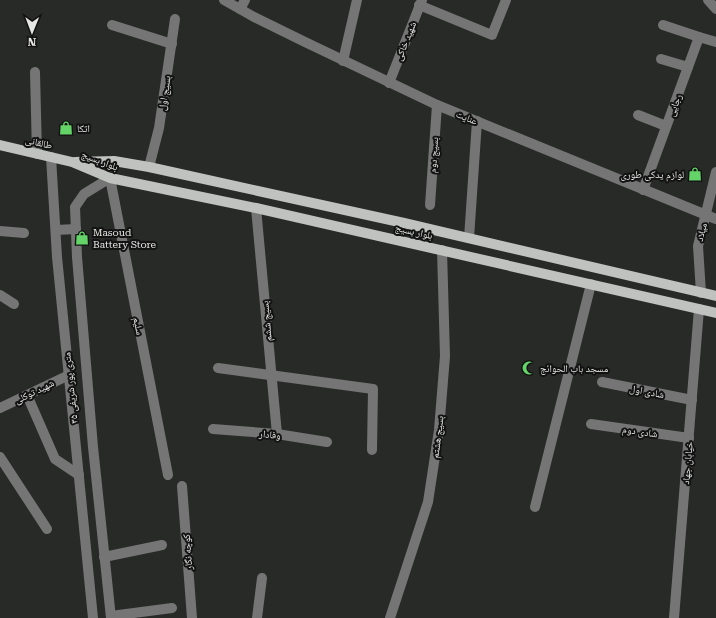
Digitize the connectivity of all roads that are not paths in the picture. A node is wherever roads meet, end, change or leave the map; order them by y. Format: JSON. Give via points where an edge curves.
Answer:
{"nodes":[{"id":1,"x":224,"y":0,"type":"edge"},
{"id":2,"x":357,"y":0,"type":"edge"},
{"id":3,"x":506,"y":0,"type":"edge"},
{"id":4,"x":708,"y":0,"type":"edge"},
{"id":5,"x":421,"y":3,"type":"edge"},
{"id":6,"x":243,"y":5,"type":"edge"},
{"id":7,"x":716,"y":9,"type":"edge"},
{"id":8,"x":175,"y":19,"type":"dead end"},
{"id":9,"x":112,"y":25,"type":"dead end"},
{"id":10,"x":663,"y":25,"type":"dead end"},
{"id":11,"x":699,"y":37,"type":"junction"},
{"id":12,"x":716,"y":42,"type":"edge"},
{"id":13,"x":172,"y":44,"type":"junction"},
{"id":14,"x":661,"y":59,"type":"dead end"},
{"id":15,"x":343,"y":60,"type":"junction"},
{"id":16,"x":688,"y":67,"type":"junction"},
{"id":17,"x":35,"y":72,"type":"dead end"},
{"id":18,"x":389,"y":82,"type":"junction"},
{"id":19,"x":437,"y":105,"type":"junction"},
{"id":20,"x":638,"y":115,"type":"dead end"},
{"id":21,"x":477,"y":121,"type":"junction"},
{"id":22,"x":666,"y":126,"type":"junction"},
{"id":23,"x":0,"y":145,"type":"edge"},
{"id":24,"x":37,"y":154,"type":"junction"},
{"id":25,"x":51,"y":157,"type":"junction"},
{"id":26,"x":72,"y":162,"type":"junction"},
{"id":27,"x":149,"y":167,"type":"junction"},
{"id":28,"x":716,"y":172,"type":"edge"},
{"id":29,"x":110,"y":178,"type":"junction"},
{"id":30,"x":643,"y":190,"type":"junction"},
{"id":31,"x":430,"y":205,"type":"dead end"},
{"id":32,"x":256,"y":208,"type":"junction"},
{"id":33,"x":705,"y":216,"type":"junction"},
{"id":34,"x":716,"y":219,"type":"edge"},
{"id":35,"x":76,"y":229,"type":"junction"},
{"id":36,"x":56,"y":230,"type":"junction"},
{"id":37,"x":0,"y":231,"type":"edge"},
{"id":38,"x":24,"y":233,"type":"dead end"},
{"id":39,"x":469,"y":238,"type":"junction"},
{"id":40,"x":442,"y":250,"type":"junction"},
{"id":41,"x":591,"y":284,"type":"junction"},
{"id":42,"x":701,"y":293,"type":"junction"},
{"id":43,"x":0,"y":295,"type":"edge"},
{"id":44,"x":716,"y":296,"type":"edge"},
{"id":45,"x":14,"y":304,"type":"dead end"},
{"id":46,"x":700,"y":309,"type":"junction"},
{"id":47,"x":716,"y":312,"type":"edge"},
{"id":48,"x":218,"y":368,"type":"dead end"},
{"id":49,"x":69,"y":375,"type":"junction"},
{"id":50,"x":272,"y":376,"type":"junction"},
{"id":51,"x":602,"y":382,"type":"dead end"},
{"id":52,"x":27,"y":395,"type":"junction"},
{"id":53,"x":692,"y":400,"type":"junction"},
{"id":54,"x":0,"y":408,"type":"edge"},
{"id":55,"x":591,"y":424,"type":"dead end"},
{"id":56,"x":213,"y":429,"type":"dead end"},
{"id":57,"x":277,"y":434,"type":"junction"},
{"id":58,"x":689,"y":438,"type":"junction"},
{"id":59,"x":327,"y":442,"type":"dead end"},
{"id":60,"x":372,"y":450,"type":"dead end"},
{"id":61,"x":0,"y":457,"type":"edge"},
{"id":62,"x":79,"y":474,"type":"junction"},
{"id":63,"x":168,"y":474,"type":"dead end"},
{"id":64,"x":182,"y":486,"type":"dead end"},
{"id":65,"x":535,"y":507,"type":"dead end"},
{"id":66,"x":47,"y":529,"type":"dead end"},
{"id":67,"x":162,"y":545,"type":"dead end"},
{"id":68,"x":104,"y":557,"type":"junction"},
{"id":69,"x":262,"y":578,"type":"dead end"},
{"id":70,"x":172,"y":608,"type":"dead end"},
{"id":71,"x":111,"y":617,"type":"edge"},
{"id":72,"x":93,"y":618,"type":"edge"},
{"id":73,"x":192,"y":618,"type":"edge"},
{"id":74,"x":257,"y":618,"type":"edge"},
{"id":75,"x":390,"y":618,"type":"edge"},
{"id":76,"x":674,"y":618,"type":"edge"}],
"edges":[{"from":1,"to":6,"type":"street","name":"عنایت"},
{"from":2,"to":15,"type":"street"},
{"from":3,"to":5,"type":"street","via":[[492,35]]},
{"from":4,"to":7,"type":"street"},
{"from":5,"to":18,"type":"street","name":"شهید خاکی"},
{"from":6,"to":15,"type":"street","name":"عنایت"},
{"from":8,"to":13,"type":"street","name":"بسیج اول"},
{"from":9,"to":13,"type":"street"},
{"from":10,"to":11,"type":"street"},
{"from":11,"to":12,"type":"street"},
{"from":11,"to":16,"type":"street","name":"رجایی"},
{"from":13,"to":27,"type":"street","name":"بسیج اول","via":[[159,128]]},
{"from":14,"to":16,"type":"street"},
{"from":15,"to":18,"type":"street","name":"عنایت"},
{"from":16,"to":22,"type":"street","name":"رجایی"},
{"from":17,"to":24,"type":"street"},
{"from":18,"to":19,"type":"street","name":"عنایت"},
{"from":19,"to":21,"type":"street","name":"عنایت"},
{"from":19,"to":31,"type":"street","name":"بسيج دوم"},
{"from":20,"to":22,"type":"street"},
{"from":21,"to":30,"type":"street","name":"عنایت"},
{"from":21,"to":39,"type":"street"},
{"from":22,"to":30,"type":"street","name":"رجایی"},
{"from":23,"to":24,"type":"main road","name":"طالقانی"},
{"from":24,"to":25,"type":"main road","name":"طالقانی"},
{"from":25,"to":26,"type":"main road","name":"طالقانی"},
{"from":25,"to":36,"type":"street","name":"۳۵ متری پور شریفی"},
{"from":26,"to":27,"type":"main road","name":"بلوار بسیج","via":[[114,161]]},
{"from":26,"to":29,"type":"main road","name":"بلوار بسیج"},
{"from":27,"to":39,"type":"main road","name":"بلوار بسیج"},
{"from":28,"to":33,"type":"street","name":"میلاد"},
{"from":29,"to":32,"type":"main road","name":"بلوار بسیج"},
{"from":29,"to":35,"type":"street","name":"۳۵ متری پور شریفی","via":[[84,194],[75,207]]},
{"from":29,"to":63,"type":"street","name":"سلیم"},
{"from":30,"to":33,"type":"street","name":"عنایت"},
{"from":32,"to":40,"type":"main road","name":"بلوار بسیج"},
{"from":32,"to":50,"type":"street","name":"بسیج ششم"},
{"from":33,"to":34,"type":"street","name":"عنایت"},
{"from":33,"to":42,"type":"street","name":"میلاد","via":[[698,246]]},
{"from":35,"to":36,"type":"street"},
{"from":35,"to":68,"type":"street","name":"۳۵ متری پور شریفی"},
{"from":36,"to":49,"type":"street","name":"۳۵ متری پور شریفی"},
{"from":37,"to":38,"type":"street"},
{"from":39,"to":42,"type":"main road","name":"بلوار بسیج"},
{"from":40,"to":41,"type":"main road","name":"بلوار بسیج"},
{"from":40,"to":75,"type":"street","name":"بسیج هشتم","via":[[445,356],[439,430],[428,502]]},
{"from":41,"to":46,"type":"main road","name":"بلوار بسیج"},
{"from":41,"to":65,"type":"street"},
{"from":42,"to":44,"type":"main road","name":"بلوار بسیج"},
{"from":42,"to":46,"type":"main road"},
{"from":43,"to":45,"type":"street"},
{"from":46,"to":47,"type":"main road","name":"بلوار بسیج"},
{"from":46,"to":53,"type":"street","name":"خیابان جهاد"},
{"from":48,"to":50,"type":"street"},
{"from":49,"to":52,"type":"street","name":"شهید توکلی"},
{"from":49,"to":62,"type":"street","name":"۳۵ متری پور شریفی"},
{"from":50,"to":57,"type":"street","name":"بسیج ششم"},
{"from":50,"to":60,"type":"street","via":[[373,388]]},
{"from":51,"to":53,"type":"street","name":"شادی اول"},
{"from":52,"to":54,"type":"street","name":"شهید توکلی"},
{"from":52,"to":62,"type":"street","via":[[55,458]]},
{"from":53,"to":58,"type":"street","name":"خیابان جهاد"},
{"from":55,"to":58,"type":"street","name":"شادی دوم"},
{"from":56,"to":57,"type":"street","name":"وفادار"},
{"from":57,"to":59,"type":"street","name":"وفادار"},
{"from":58,"to":76,"type":"street","name":"خیابان جهاد"},
{"from":61,"to":66,"type":"street"},
{"from":62,"to":72,"type":"street","name":"۳۵ متری پور شریفی"},
{"from":64,"to":73,"type":"street","name":"کوچه نگار"},
{"from":67,"to":68,"type":"street"},
{"from":68,"to":71,"type":"street","name":"۳۵ متری پور شریفی"},
{"from":69,"to":74,"type":"street"},
{"from":70,"to":71,"type":"street"}]}
